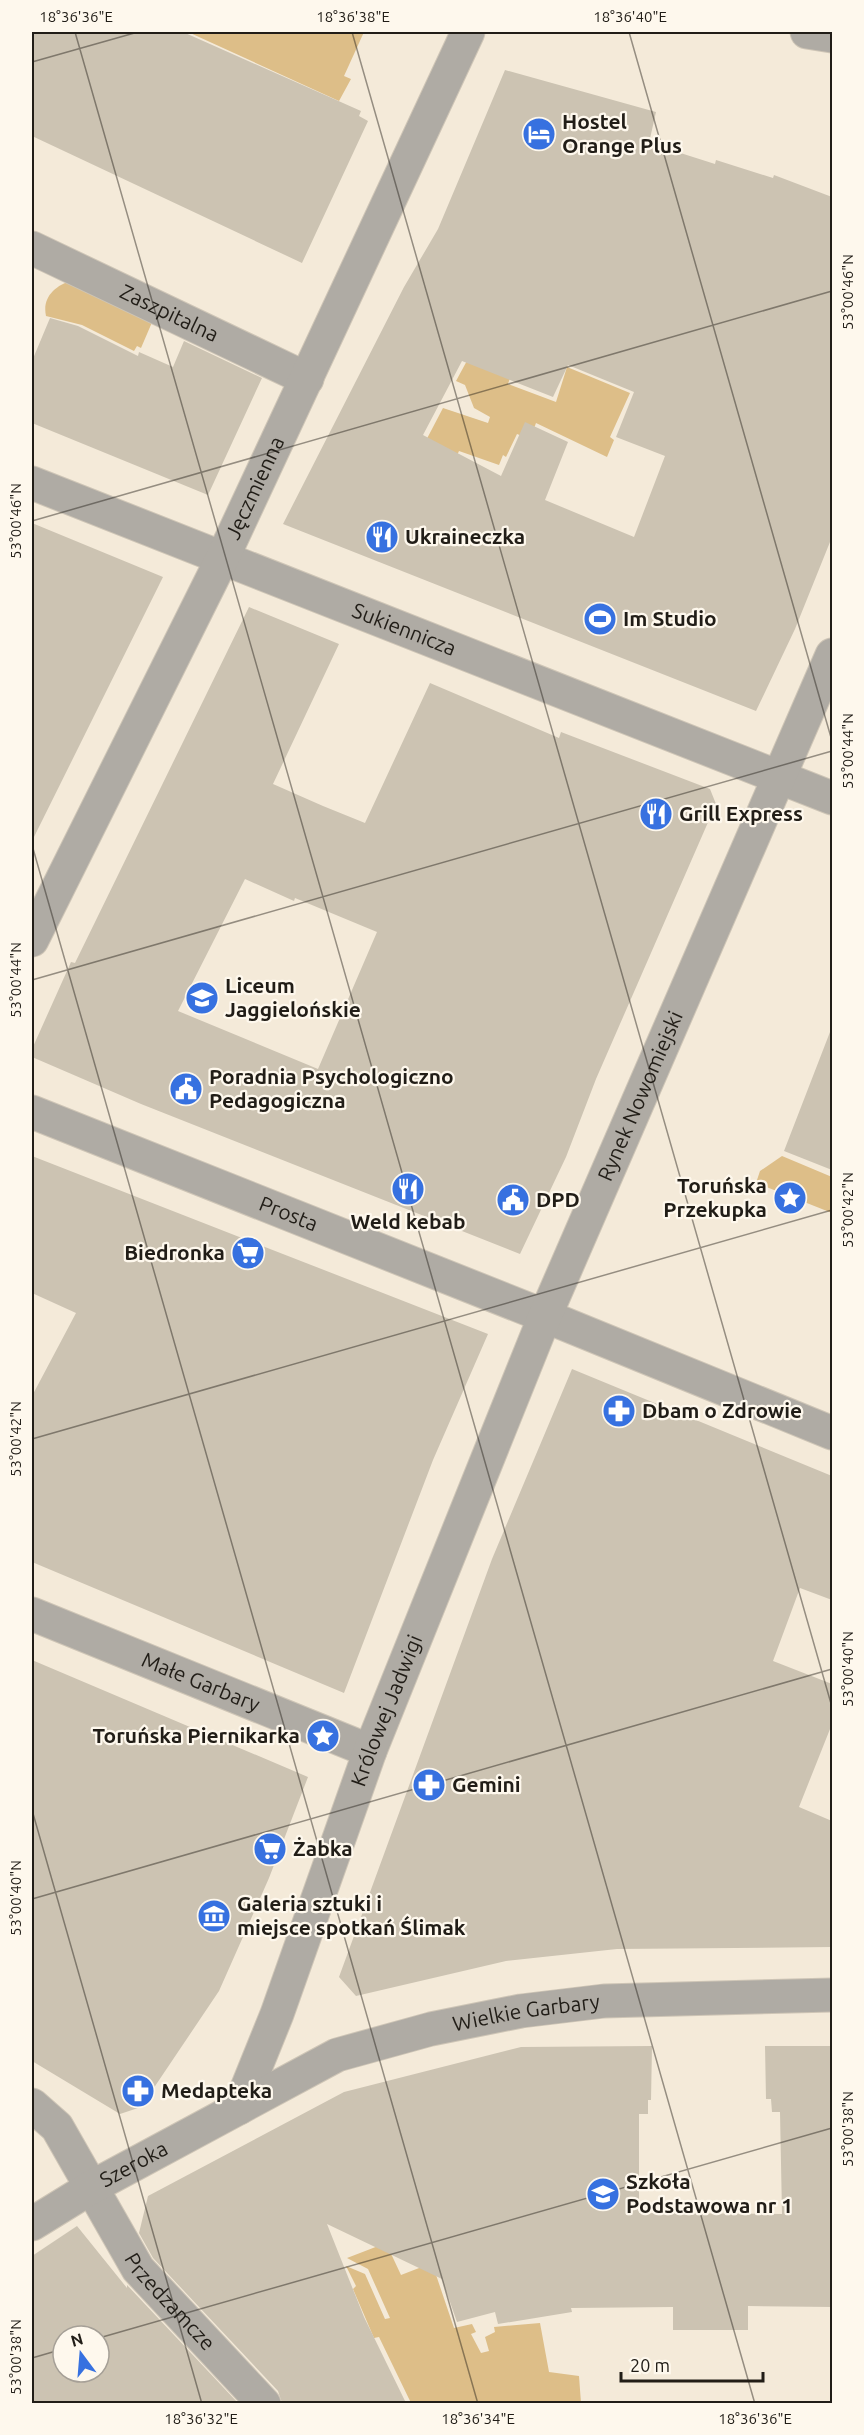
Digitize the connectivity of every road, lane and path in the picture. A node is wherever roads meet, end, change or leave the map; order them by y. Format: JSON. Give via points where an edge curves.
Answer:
{"nodes":[{"id":1,"x":468,"y":32,"type":"edge"},
{"id":2,"x":807,"y":32,"type":"edge"},
{"id":3,"x":832,"y":36,"type":"edge"},
{"id":4,"x":32,"y":248,"type":"edge"},
{"id":5,"x":307,"y":379,"type":"junction"},
{"id":6,"x":32,"y":483,"type":"edge"},
{"id":7,"x":222,"y":559,"type":"junction"},
{"id":8,"x":832,"y":655,"type":"edge"},
{"id":9,"x":778,"y":776,"type":"junction"},
{"id":10,"x":832,"y":798,"type":"edge"},
{"id":11,"x":32,"y":940,"type":"edge"},
{"id":12,"x":32,"y":1112,"type":"edge"},
{"id":13,"x":545,"y":1316,"type":"junction"},
{"id":14,"x":832,"y":1433,"type":"edge"},
{"id":15,"x":32,"y":1614,"type":"edge"},
{"id":16,"x":370,"y":1751,"type":"junction"},
{"id":17,"x":832,"y":1995,"type":"edge"},
{"id":18,"x":32,"y":2105,"type":"edge"},
{"id":19,"x":238,"y":2108,"type":"junction"},
{"id":20,"x":92,"y":2187,"type":"junction"},
{"id":21,"x":32,"y":2224,"type":"edge"},
{"id":22,"x":264,"y":2403,"type":"edge"}],
"edges":[{"from":1,"to":5,"type":"street","name":"Jęczmienna"},
{"from":2,"to":3,"type":"street"},
{"from":4,"to":5,"type":"street","name":"Zaszpitalna"},
{"from":5,"to":7,"type":"street","name":"Jęczmienna"},
{"from":6,"to":7,"type":"street","name":"Sukiennicza"},
{"from":7,"to":9,"type":"street","name":"Sukiennicza"},
{"from":7,"to":11,"type":"street","name":"Jęczmienna"},
{"from":8,"to":9,"type":"street","name":"Rynek Nowomiejski"},
{"from":9,"to":10,"type":"street"},
{"from":9,"to":13,"type":"street","name":"Rynek Nowomiejski"},
{"from":12,"to":13,"type":"street","name":"Prosta"},
{"from":13,"to":14,"type":"street"},
{"from":13,"to":16,"type":"street","name":"Królowej Jadwigi"},
{"from":15,"to":16,"type":"street","name":"Małe Garbary"},
{"from":16,"to":19,"type":"street","name":"Królowej Jadwigi","via":[[277,2014]]},
{"from":17,"to":19,"type":"street","name":"Wielkie Garbary","via":[[604,2001],[521,2011],[431,2029],[337,2055]]},
{"from":18,"to":20,"type":"street","name":"Przedzamcze","via":[[57,2127]]},
{"from":19,"to":20,"type":"street","name":"Szeroka"},
{"from":20,"to":21,"type":"street","name":"Szeroka"},
{"from":20,"to":22,"type":"street","name":"Przedzamcze","via":[[138,2269]]}]}
